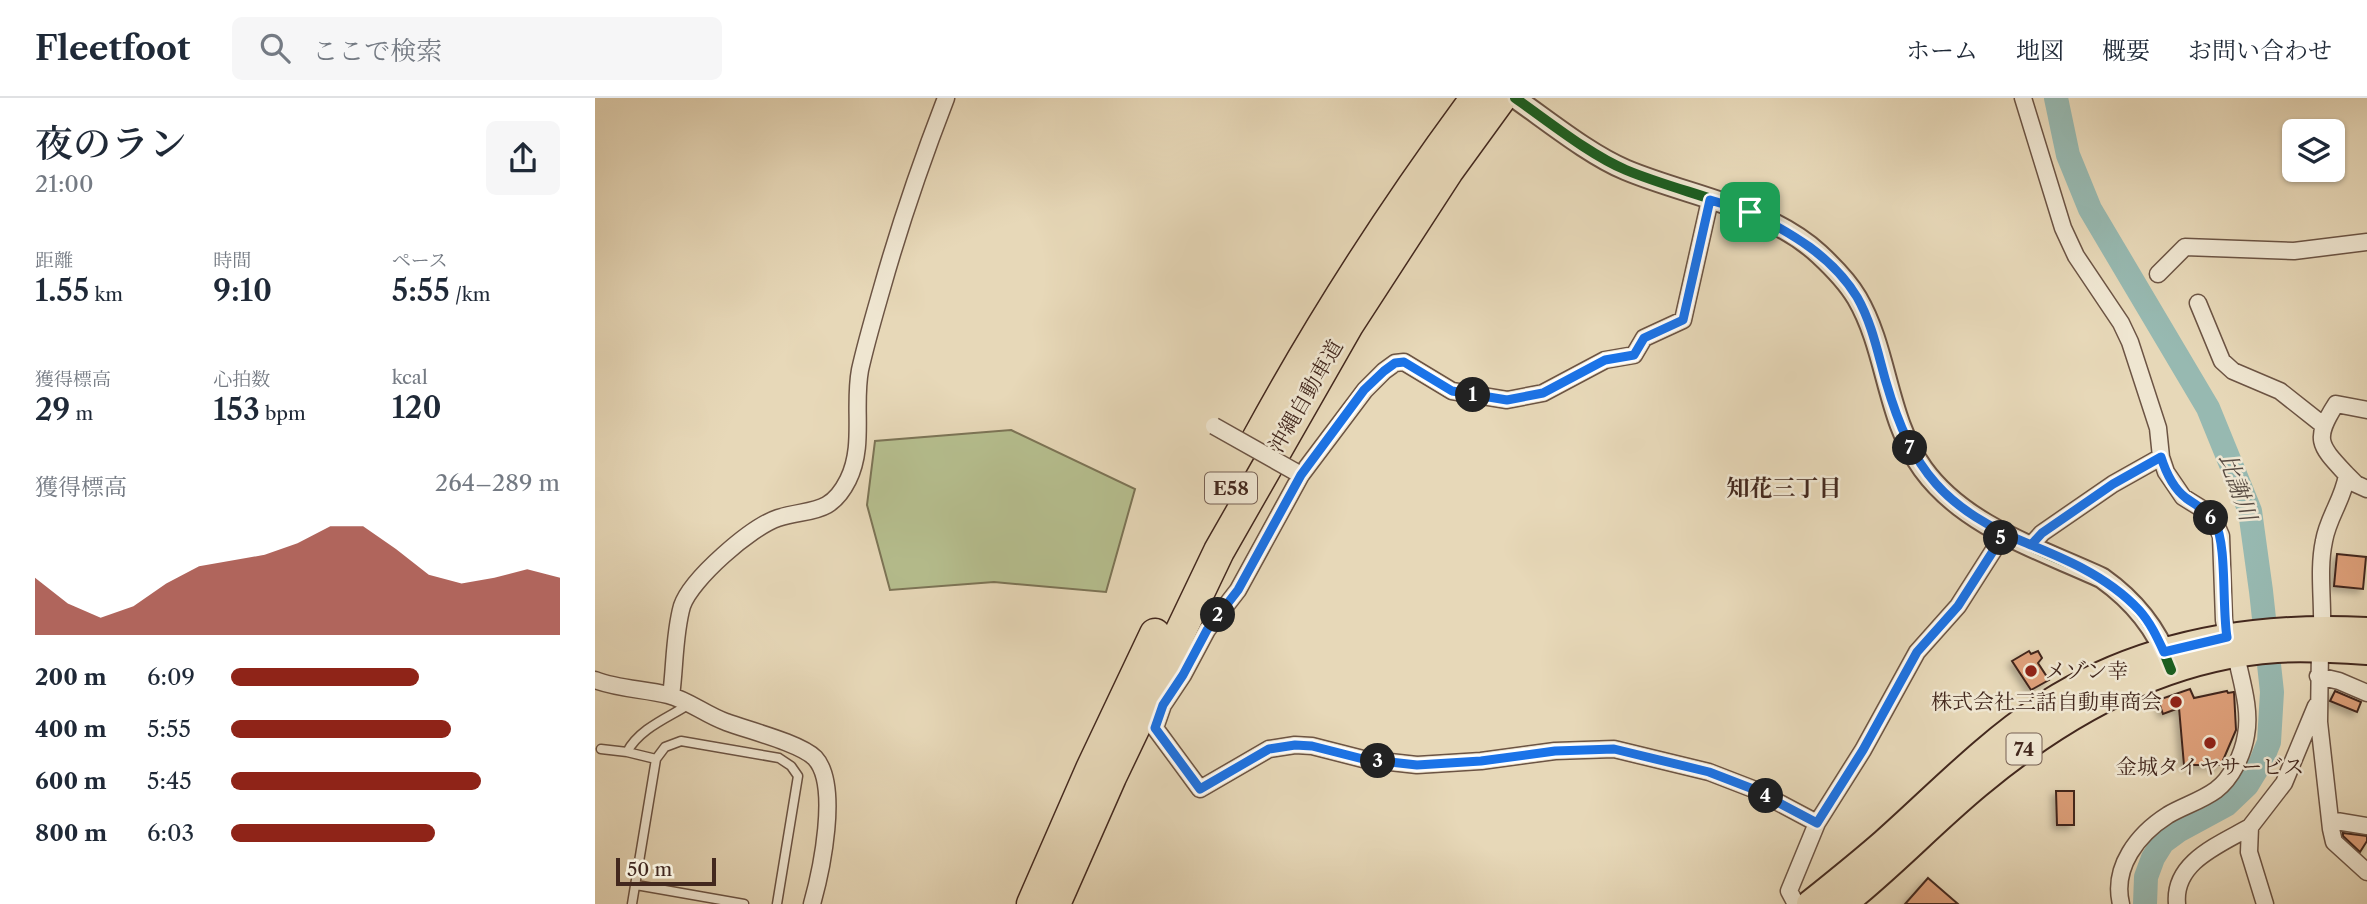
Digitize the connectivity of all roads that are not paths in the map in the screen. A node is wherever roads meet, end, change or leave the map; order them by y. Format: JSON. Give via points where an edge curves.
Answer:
{"nodes":[{"id":1,"x":947,"y":98,"type":"edge"},
{"id":2,"x":1476,"y":98,"type":"edge"},
{"id":3,"x":2023,"y":98,"type":"edge"},
{"id":4,"x":1513,"y":100,"type":"edge"},
{"id":5,"x":1710,"y":200,"type":"junction"},
{"id":6,"x":2367,"y":242,"type":"edge"},
{"id":7,"x":2158,"y":274,"type":"dead end"},
{"id":8,"x":2198,"y":303,"type":"dead end"},
{"id":9,"x":2367,"y":410,"type":"edge"},
{"id":10,"x":2323,"y":425,"type":"junction"},
{"id":11,"x":1215,"y":426,"type":"dead end"},
{"id":12,"x":2161,"y":457,"type":"junction"},
{"id":13,"x":1301,"y":475,"type":"junction"},
{"id":14,"x":2347,"y":475,"type":"junction"},
{"id":15,"x":2367,"y":489,"type":"edge"},
{"id":16,"x":2004,"y":534,"type":"junction"},
{"id":17,"x":2031,"y":545,"type":"junction"},
{"id":18,"x":2367,"y":631,"type":"edge"},
{"id":19,"x":2321,"y":638,"type":"junction"},
{"id":20,"x":2235,"y":645,"type":"junction"},
{"id":21,"x":2367,"y":651,"type":"edge"},
{"id":22,"x":2168,"y":661,"type":"junction"},
{"id":23,"x":2318,"y":676,"type":"junction"},
{"id":24,"x":595,"y":680,"type":"edge"},
{"id":25,"x":2367,"y":692,"type":"edge"},
{"id":26,"x":671,"y":696,"type":"junction"},
{"id":27,"x":2318,"y":701,"type":"junction"},
{"id":28,"x":688,"y":705,"type":"junction"},
{"id":29,"x":601,"y":749,"type":"dead end"},
{"id":30,"x":627,"y":752,"type":"junction"},
{"id":31,"x":656,"y":759,"type":"junction"},
{"id":32,"x":2330,"y":820,"type":"junction"},
{"id":33,"x":1817,"y":823,"type":"junction"},
{"id":34,"x":2367,"y":826,"type":"edge"},
{"id":35,"x":2250,"y":827,"type":"junction"},
{"id":36,"x":2367,"y":872,"type":"edge"},
{"id":37,"x":636,"y":885,"type":"junction"},
{"id":38,"x":632,"y":904,"type":"edge"},
{"id":39,"x":744,"y":904,"type":"edge"},
{"id":40,"x":777,"y":904,"type":"edge"},
{"id":41,"x":813,"y":904,"type":"edge"},
{"id":42,"x":1032,"y":904,"type":"edge"},
{"id":43,"x":1055,"y":904,"type":"edge"},
{"id":44,"x":1796,"y":904,"type":"edge"},
{"id":45,"x":1811,"y":904,"type":"edge"},
{"id":46,"x":1843,"y":904,"type":"edge"},
{"id":47,"x":2120,"y":904,"type":"edge"},
{"id":48,"x":2176,"y":904,"type":"edge"},
{"id":49,"x":2265,"y":904,"type":"edge"}],
"edges":[{"from":1,"to":26,"type":"street","via":[[897,236],[867,341],[860,373],[856,455],[848,479],[832,503],[764,524],[701,578],[683,603]]},
{"from":2,"to":42,"type":"highway","name":"沖縄自動車道","number":"E58","via":[[1328,315],[1268,420],[1144,655]]},
{"from":3,"to":12,"type":"street","via":[[2063,228],[2130,342],[2158,428]]},
{"from":4,"to":5,"type":"street","via":[[1622,168]]},
{"from":4,"to":43,"type":"highway","name":"沖縄自動車道","number":"E58","via":[[1448,171],[1348,324],[1225,540],[1164,662]]},
{"from":5,"to":13,"type":"street","via":[[1683,320],[1644,338],[1634,355],[1605,360],[1543,393],[1507,400],[1452,391],[1404,362],[1395,363],[1364,390]]},
{"from":5,"to":16,"type":"street","via":[[1750,212],[1786,230],[1841,275],[1870,328],[1907,443],[1948,496]]},
{"from":6,"to":7,"type":"street","via":[[2294,251],[2185,247]]},
{"from":8,"to":10,"type":"street","via":[[2222,361],[2233,371],[2280,391]]},
{"from":9,"to":10,"type":"street","via":[[2336,404]]},
{"from":10,"to":14,"type":"street","via":[[2321,441],[2326,453]]},
{"from":11,"to":13,"type":"street","bridge":true},
{"from":12,"to":17,"type":"street","via":[[2103,491]]},
{"from":12,"to":20,"type":"street","via":[[2172,484],[2204,510],[2221,536],[2224,620]]},
{"from":13,"to":33,"type":"street","via":[[1238,590],[1207,630],[1163,705],[1155,728],[1200,789],[1269,749],[1295,745],[1417,765],[1614,749],[1709,772]]},
{"from":14,"to":15,"type":"street"},
{"from":14,"to":19,"type":"street","via":[[2323,545]]},
{"from":16,"to":17,"type":"street"},
{"from":16,"to":33,"type":"street","via":[[1958,606],[1917,652]]},
{"from":17,"to":22,"type":"street","via":[[2117,589],[2149,624]]},
{"from":18,"to":19,"type":"main road","number":"74"},
{"from":19,"to":20,"type":"main road","number":"74"},
{"from":19,"to":21,"type":"main road","number":"74"},
{"from":19,"to":23,"type":"street"},
{"from":20,"to":22,"type":"main road","number":"74"},
{"from":20,"to":47,"type":"street","via":[[2247,720],[2240,755],[2217,789],[2166,817],[2134,845],[2120,874]]},
{"from":22,"to":45,"type":"main road","number":"74","via":[[2096,679],[2048,704],[1968,766]]},
{"from":22,"to":46,"type":"main road","number":"74","via":[[2027,746]]},
{"from":23,"to":25,"type":"street"},
{"from":23,"to":27,"type":"street"},
{"from":24,"to":26,"type":"street"},
{"from":26,"to":28,"type":"street"},
{"from":27,"to":32,"type":"street"},
{"from":27,"to":35,"type":"street","via":[[2284,783]]},
{"from":28,"to":30,"type":"lane","via":[[646,730]]},
{"from":28,"to":41,"type":"street","via":[[802,749],[816,759],[827,790],[820,877]]},
{"from":29,"to":30,"type":"lane"},
{"from":30,"to":31,"type":"lane"},
{"from":31,"to":37,"type":"lane"},
{"from":31,"to":40,"type":"lane","via":[[665,747],[681,741],[779,758],[791,766],[797,776]]},
{"from":32,"to":34,"type":"street"},
{"from":32,"to":36,"type":"street","via":[[2335,842]]},
{"from":33,"to":44,"type":"street","via":[[1789,891]]},
{"from":35,"to":48,"type":"street","via":[[2186,868]]},
{"from":35,"to":49,"type":"street","via":[[2249,852]]},
{"from":37,"to":38,"type":"lane"},
{"from":37,"to":39,"type":"lane"}]}
